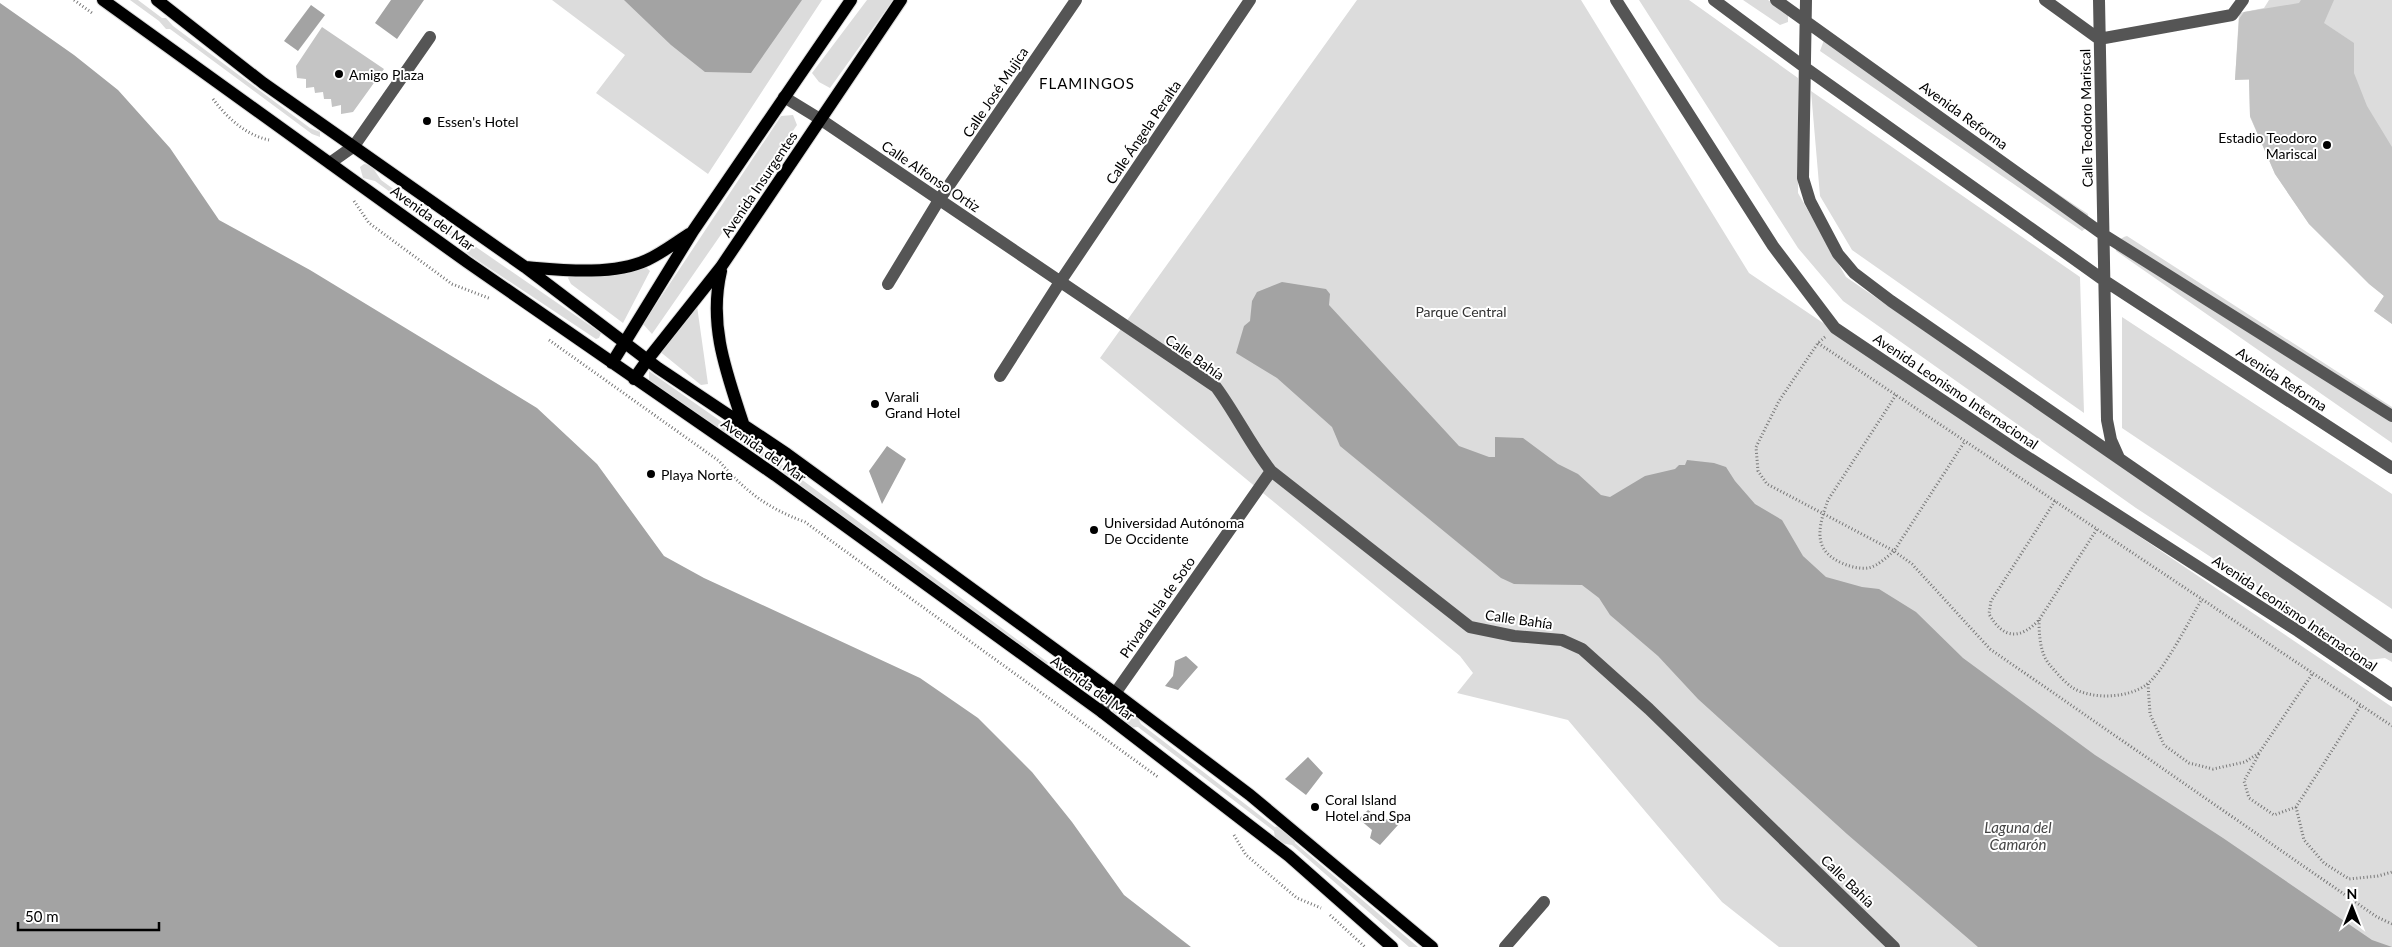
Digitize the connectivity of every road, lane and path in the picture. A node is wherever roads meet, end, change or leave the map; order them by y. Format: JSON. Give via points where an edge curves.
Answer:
{"nodes":[{"id":1,"x":74,"y":0,"type":"edge"},
{"id":2,"x":103,"y":0,"type":"edge"},
{"id":3,"x":156,"y":0,"type":"edge"},
{"id":4,"x":851,"y":0,"type":"edge"},
{"id":5,"x":901,"y":0,"type":"edge"},
{"id":6,"x":1076,"y":0,"type":"edge"},
{"id":7,"x":1250,"y":0,"type":"edge"},
{"id":8,"x":1616,"y":0,"type":"edge"},
{"id":9,"x":1714,"y":0,"type":"edge"},
{"id":10,"x":1776,"y":0,"type":"edge"},
{"id":11,"x":1806,"y":0,"type":"edge"},
{"id":12,"x":2045,"y":0,"type":"edge"},
{"id":13,"x":2099,"y":0,"type":"edge"},
{"id":14,"x":2243,"y":0,"type":"edge"},
{"id":15,"x":98,"y":17,"type":"dead end"},
{"id":16,"x":1806,"y":21,"type":"junction"},
{"id":17,"x":430,"y":37,"type":"dead end"},
{"id":18,"x":2100,"y":39,"type":"junction"},
{"id":19,"x":1807,"y":69,"type":"junction"},
{"id":20,"x":211,"y":96,"type":"dead end"},
{"id":21,"x":784,"y":97,"type":"junction"},
{"id":22,"x":820,"y":119,"type":"junction"},
{"id":23,"x":276,"y":141,"type":"dead end"},
{"id":24,"x":354,"y":146,"type":"junction"},
{"id":25,"x":330,"y":163,"type":"junction"},
{"id":26,"x":353,"y":199,"type":"dead end"},
{"id":27,"x":939,"y":200,"type":"junction"},
{"id":28,"x":693,"y":231,"type":"junction"},
{"id":29,"x":2104,"y":234,"type":"junction"},
{"id":30,"x":525,"y":267,"type":"junction"},
{"id":31,"x":721,"y":267,"type":"junction"},
{"id":32,"x":2105,"y":281,"type":"junction"},
{"id":33,"x":1060,"y":282,"type":"junction"},
{"id":34,"x":888,"y":284,"type":"dead end"},
{"id":35,"x":499,"y":305,"type":"dead end"},
{"id":36,"x":1835,"y":328,"type":"junction"},
{"id":37,"x":548,"y":339,"type":"dead end"},
{"id":38,"x":624,"y":342,"type":"junction"},
{"id":39,"x":1818,"y":342,"type":"junction"},
{"id":40,"x":648,"y":359,"type":"junction"},
{"id":41,"x":612,"y":363,"type":"junction"},
{"id":42,"x":1000,"y":376,"type":"dead end"},
{"id":43,"x":634,"y":379,"type":"junction"},
{"id":44,"x":1896,"y":395,"type":"junction"},
{"id":45,"x":2392,"y":416,"type":"edge"},
{"id":46,"x":744,"y":426,"type":"junction"},
{"id":47,"x":1965,"y":440,"type":"junction"},
{"id":48,"x":2119,"y":458,"type":"junction"},
{"id":49,"x":2392,"y":468,"type":"edge"},
{"id":50,"x":1271,"y":470,"type":"junction"},
{"id":51,"x":2055,"y":501,"type":"junction"},
{"id":52,"x":1823,"y":514,"type":"junction"},
{"id":53,"x":2097,"y":529,"type":"junction"},
{"id":54,"x":1894,"y":551,"type":"junction"},
{"id":55,"x":2202,"y":599,"type":"junction"},
{"id":56,"x":2039,"y":620,"type":"junction"},
{"id":57,"x":2392,"y":647,"type":"edge"},
{"id":58,"x":2313,"y":673,"type":"junction"},
{"id":59,"x":2148,"y":684,"type":"junction"},
{"id":60,"x":1115,"y":693,"type":"junction"},
{"id":61,"x":2392,"y":695,"type":"edge"},
{"id":62,"x":2360,"y":705,"type":"junction"},
{"id":63,"x":1102,"y":712,"type":"junction"},
{"id":64,"x":2392,"y":726,"type":"edge"},
{"id":65,"x":2259,"y":753,"type":"junction"},
{"id":66,"x":1160,"y":778,"type":"dead end"},
{"id":67,"x":2296,"y":807,"type":"junction"},
{"id":68,"x":1232,"y":830,"type":"dead end"},
{"id":69,"x":2392,"y":872,"type":"edge"},
{"id":70,"x":1544,"y":902,"type":"dead end"},
{"id":71,"x":2392,"y":924,"type":"edge"},
{"id":72,"x":1365,"y":947,"type":"edge"},
{"id":73,"x":1392,"y":947,"type":"edge"},
{"id":74,"x":1432,"y":947,"type":"edge"},
{"id":75,"x":1505,"y":947,"type":"edge"},
{"id":76,"x":1894,"y":947,"type":"edge"}],
"edges":[{"from":1,"to":15,"type":"path"},
{"from":2,"to":25,"type":"main road","name":"Avenida del Mar"},
{"from":3,"to":24,"type":"main road","name":"Avenida del Mar","via":[[263,83]]},
{"from":4,"to":21,"type":"main road","name":"Avenida Insurgentes"},
{"from":5,"to":22,"type":"main road","name":"Avenida Insurgentes"},
{"from":6,"to":27,"type":"street","name":"Calle José Mujica"},
{"from":7,"to":33,"type":"street","name":"Calle Ángela Peralta"},
{"from":8,"to":36,"type":"street","name":"Avenida Leonismo Internacional","via":[[1773,246]]},
{"from":9,"to":19,"type":"street","name":"Avenida Reforma"},
{"from":10,"to":16,"type":"street","name":"Avenida Reforma"},
{"from":11,"to":16,"type":"street"},
{"from":12,"to":18,"type":"street"},
{"from":13,"to":18,"type":"street","name":"Calle Teodoro Mariscal"},
{"from":14,"to":18,"type":"street","via":[[2232,15]]},
{"from":16,"to":19,"type":"street"},
{"from":16,"to":29,"type":"street","name":"Avenida Reforma"},
{"from":17,"to":24,"type":"street"},
{"from":18,"to":29,"type":"street","name":"Calle Teodoro Mariscal"},
{"from":19,"to":32,"type":"street","name":"Avenida Reforma"},
{"from":19,"to":48,"type":"street","name":"Avenida Leonismo Internacional","via":[[1806,189],[1845,264],[1891,301]]},
{"from":20,"to":23,"type":"path","via":[[223,113],[254,137]]},
{"from":21,"to":22,"type":"street","name":"Calle Alfonso Ortiz"},
{"from":21,"to":28,"type":"main road","name":"Avenida Insurgentes"},
{"from":22,"to":27,"type":"street","name":"Calle Alfonso Ortiz"},
{"from":22,"to":31,"type":"main road","name":"Avenida Insurgentes"},
{"from":24,"to":25,"type":"street"},
{"from":24,"to":30,"type":"main road","name":"Avenida del Mar"},
{"from":25,"to":41,"type":"main road","name":"Avenida del Mar"},
{"from":26,"to":35,"type":"path","via":[[369,223],[452,284]]},
{"from":27,"to":33,"type":"street","name":"Calle Alfonso Ortiz"},
{"from":27,"to":34,"type":"street","name":"Calle José Mujica"},
{"from":28,"to":30,"type":"main road","via":[[645,261],[623,267],[573,270]]},
{"from":28,"to":38,"type":"main road","name":"Avenida Insurgentes"},
{"from":29,"to":32,"type":"street"},
{"from":29,"to":45,"type":"street","name":"Avenida Reforma"},
{"from":30,"to":38,"type":"main road","name":"Avenida del Mar"},
{"from":31,"to":40,"type":"main road","name":"Avenida Insurgentes"},
{"from":31,"to":46,"type":"main road","via":[[715,295],[719,339],[726,373]]},
{"from":32,"to":48,"type":"street","via":[[2107,420]]},
{"from":32,"to":49,"type":"street","name":"Avenida Reforma"},
{"from":33,"to":42,"type":"street","name":"Calle Ángela Peralta"},
{"from":33,"to":50,"type":"street","name":"Calle Bahía","via":[[1216,388]]},
{"from":36,"to":39,"type":"path"},
{"from":36,"to":61,"type":"street","name":"Avenida Leonismo Internacional"},
{"from":37,"to":66,"type":"path","via":[[719,460],[740,485],[779,512],[805,522]]},
{"from":38,"to":40,"type":"main road","name":"Avenida del Mar"},
{"from":38,"to":41,"type":"main road","name":"Avenida Insurgentes"},
{"from":39,"to":44,"type":"path"},
{"from":39,"to":52,"type":"path","via":[[1779,401],[1756,447],[1758,470],[1766,484]]},
{"from":40,"to":43,"type":"main road","name":"Avenida Insurgentes"},
{"from":40,"to":46,"type":"main road","name":"Avenida del Mar"},
{"from":41,"to":43,"type":"main road","name":"Avenida del Mar"},
{"from":43,"to":63,"type":"main road","name":"Avenida del Mar","via":[[775,475]]},
{"from":44,"to":47,"type":"path"},
{"from":44,"to":52,"type":"path","via":[[1828,500]]},
{"from":46,"to":60,"type":"main road","name":"Avenida del Mar"},
{"from":47,"to":51,"type":"path"},
{"from":47,"to":54,"type":"path"},
{"from":48,"to":57,"type":"street","name":"Avenida Leonismo Internacional"},
{"from":50,"to":60,"type":"street","name":"Privada Isla de Soto"},
{"from":50,"to":76,"type":"street","name":"Calle Bahía","via":[[1470,627],[1499,634],[1562,640],[1582,649],[1649,709]]},
{"from":51,"to":53,"type":"path"},
{"from":51,"to":56,"type":"path","via":[[1997,588],[1989,614],[2001,630],[2011,634],[2021,634]]},
{"from":52,"to":54,"type":"path"},
{"from":52,"to":54,"type":"path","via":[[1820,531],[1823,548],[1834,559],[1868,568]]},
{"from":53,"to":55,"type":"path"},
{"from":53,"to":56,"type":"path"},
{"from":54,"to":71,"type":"path","via":[[1912,564],[1990,649],[2377,917]]},
{"from":55,"to":58,"type":"path"},
{"from":55,"to":59,"type":"path"},
{"from":56,"to":59,"type":"path","via":[[2039,635],[2048,663],[2074,688],[2104,696],[2133,693]]},
{"from":58,"to":62,"type":"path"},
{"from":58,"to":65,"type":"path"},
{"from":59,"to":65,"type":"path","via":[[2150,714],[2164,745],[2190,763],[2213,769],[2245,762]]},
{"from":60,"to":63,"type":"street","name":"Privada Isla de Soto"},
{"from":60,"to":74,"type":"main road","name":"Avenida del Mar","via":[[1250,795]]},
{"from":62,"to":64,"type":"path"},
{"from":62,"to":67,"type":"path"},
{"from":63,"to":73,"type":"main road","name":"Avenida del Mar","via":[[1289,856]]},
{"from":65,"to":67,"type":"path","via":[[2244,782],[2249,798],[2274,816]]},
{"from":67,"to":69,"type":"path","via":[[2304,840],[2324,863],[2349,880]]},
{"from":68,"to":72,"type":"path","via":[[1246,855],[1297,898],[1319,906]]},
{"from":70,"to":75,"type":"street"}]}
